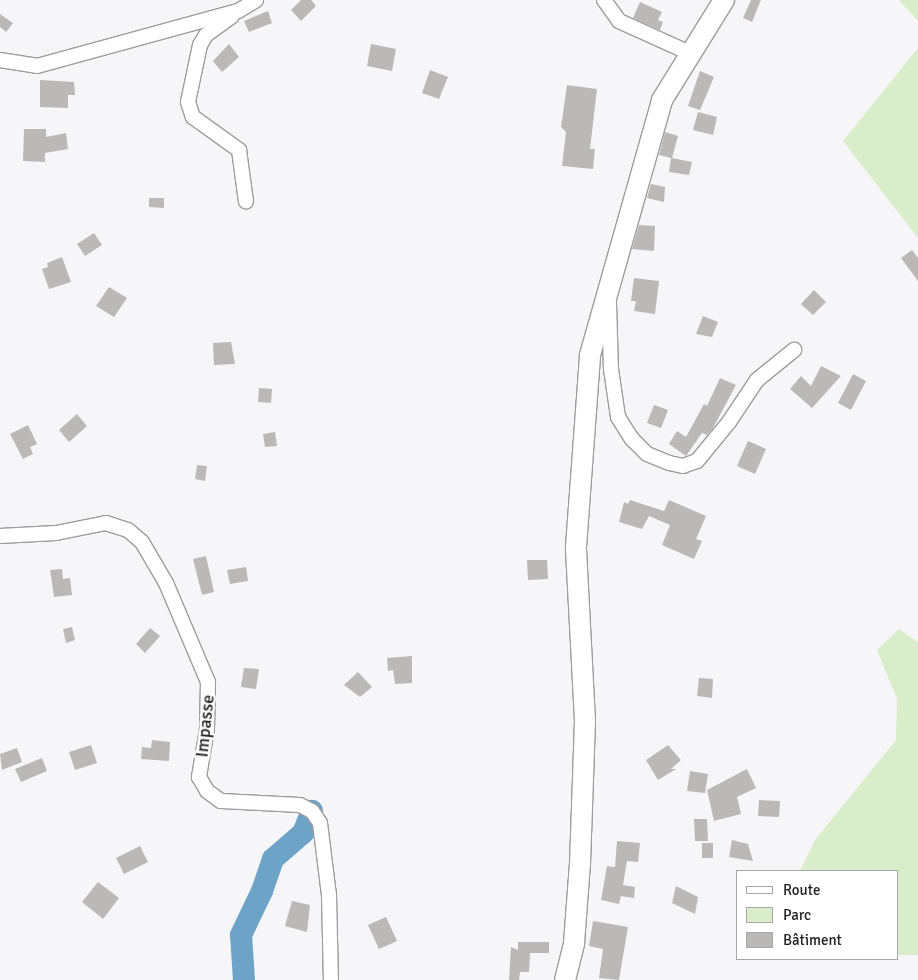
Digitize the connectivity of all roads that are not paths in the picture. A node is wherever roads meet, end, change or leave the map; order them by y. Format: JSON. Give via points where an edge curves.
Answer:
{"nodes":[{"id":1,"x":256,"y":0,"type":"edge"},
{"id":2,"x":604,"y":0,"type":"edge"},
{"id":3,"x":724,"y":0,"type":"edge"},
{"id":4,"x":238,"y":11,"type":"junction"},
{"id":5,"x":690,"y":53,"type":"junction"},
{"id":6,"x":0,"y":60,"type":"edge"},
{"id":7,"x":246,"y":202,"type":"dead end"},
{"id":8,"x":608,"y":285,"type":"junction"},
{"id":9,"x":794,"y":350,"type":"dead end"},
{"id":10,"x":0,"y":536,"type":"edge"},
{"id":11,"x":331,"y":980,"type":"edge"},
{"id":12,"x":566,"y":980,"type":"edge"}],
"edges":[{"from":1,"to":4,"type":"street"},
{"from":2,"to":5,"type":"street","via":[[619,22]]},
{"from":3,"to":5,"type":"street"},
{"from":4,"to":6,"type":"street","via":[[38,66]]},
{"from":4,"to":7,"type":"street","via":[[206,36],[200,45],[188,102],[193,117],[238,150]]},
{"from":5,"to":8,"type":"street","via":[[662,100]]},
{"from":8,"to":9,"type":"street","via":[[618,417],[632,440],[647,454],[669,464],[683,466],[697,461],[757,380]]},
{"from":8,"to":12,"type":"street","via":[[590,355],[576,547],[584,730],[574,944]]},
{"from":10,"to":11,"type":"street","name":"Impasse","via":[[56,533],[106,523],[128,530],[142,542],[166,583],[208,682],[207,729],[199,777],[206,792],[221,801],[300,806],[312,810],[320,823],[329,896]]}]}
